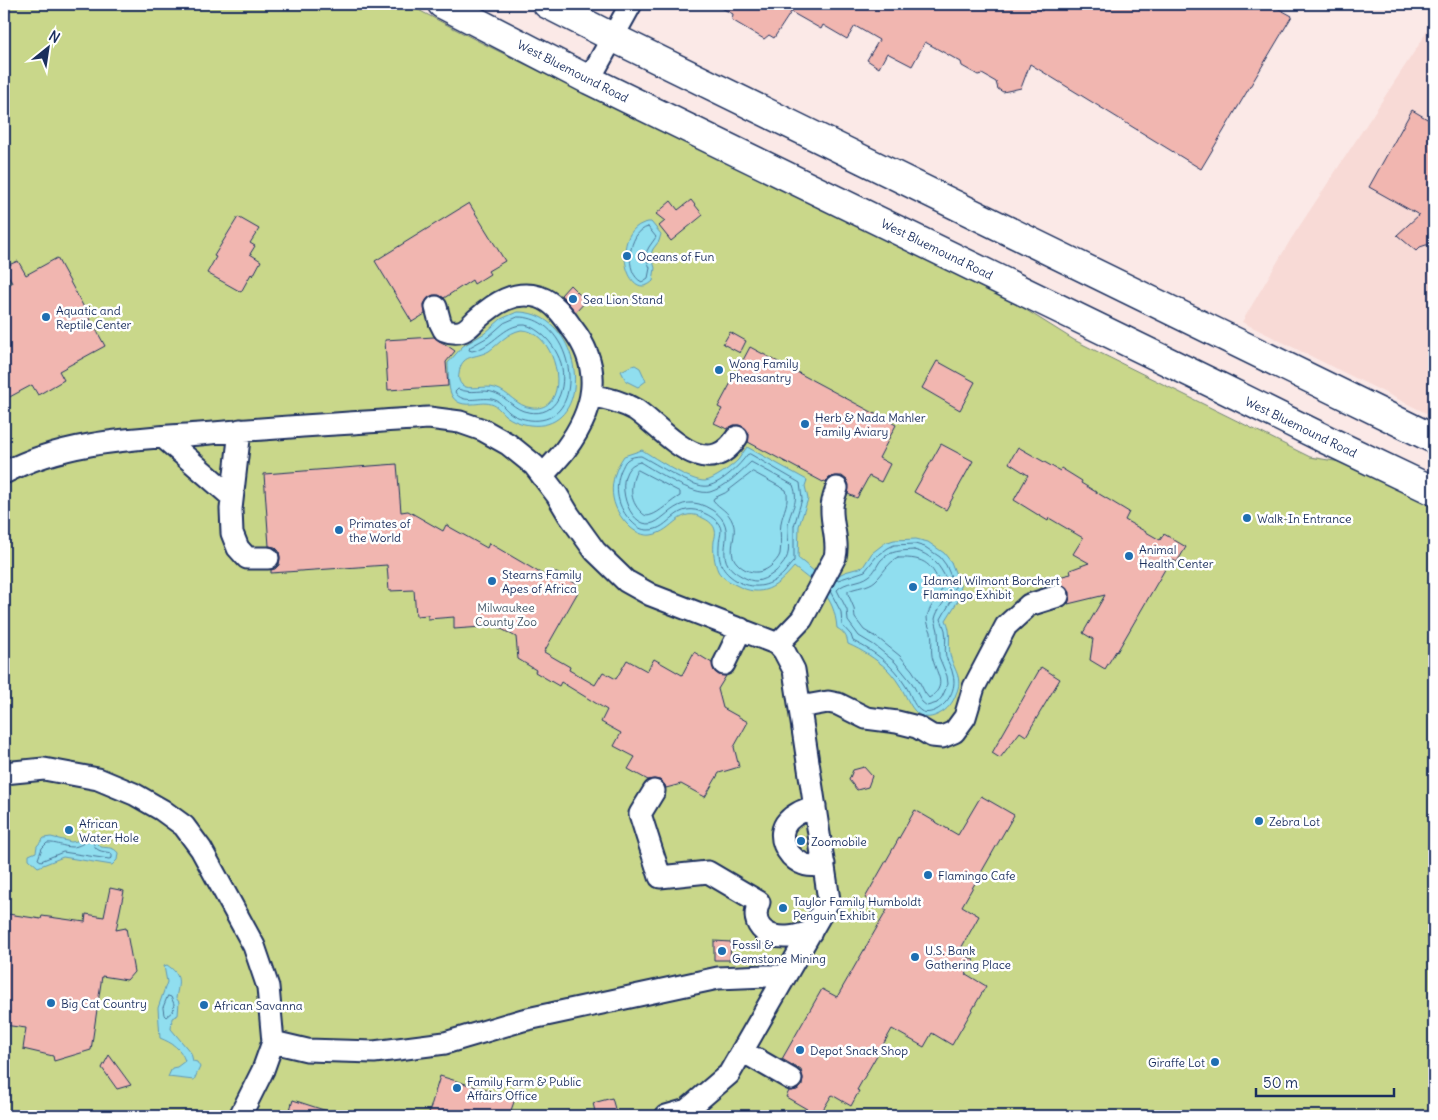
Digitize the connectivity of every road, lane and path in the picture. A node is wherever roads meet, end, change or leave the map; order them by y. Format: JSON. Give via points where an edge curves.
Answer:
{"nodes":[{"id":1,"x":442,"y":4,"type":"edge"},
{"id":2,"x":547,"y":4,"type":"edge"},
{"id":3,"x":631,"y":4,"type":"edge"},
{"id":4,"x":612,"y":37,"type":"junction"},
{"id":5,"x":589,"y":80,"type":"junction"},
{"id":6,"x":436,"y":307,"type":"dead end"},
{"id":7,"x":592,"y":396,"type":"junction"},
{"id":8,"x":240,"y":430,"type":"junction"},
{"id":9,"x":163,"y":437,"type":"junction"},
{"id":10,"x":737,"y":437,"type":"dead end"},
{"id":11,"x":1434,"y":438,"type":"edge"},
{"id":12,"x":4,"y":473,"type":"edge"},
{"id":13,"x":542,"y":476,"type":"junction"},
{"id":14,"x":837,"y":488,"type":"dead end"},
{"id":15,"x":1434,"y":491,"type":"edge"},
{"id":16,"x":232,"y":497,"type":"junction"},
{"id":17,"x":268,"y":558,"type":"dead end"},
{"id":18,"x":1058,"y":596,"type":"dead end"},
{"id":19,"x":742,"y":629,"type":"junction"},
{"id":20,"x":778,"y":644,"type":"junction"},
{"id":21,"x":724,"y":664,"type":"dead end"},
{"id":22,"x":800,"y":707,"type":"junction"},
{"id":23,"x":4,"y":773,"type":"edge"},
{"id":24,"x":654,"y":791,"type":"dead end"},
{"id":25,"x":815,"y":806,"type":"junction"},
{"id":26,"x":824,"y":864,"type":"junction"},
{"id":27,"x":810,"y":932,"type":"junction"},
{"id":28,"x":785,"y":976,"type":"junction"},
{"id":29,"x":273,"y":1042,"type":"junction"},
{"id":30,"x":742,"y":1051,"type":"junction"},
{"id":31,"x":791,"y":1079,"type":"dead end"},
{"id":32,"x":699,"y":1109,"type":"edge"},
{"id":33,"x":240,"y":1116,"type":"edge"},
{"id":34,"x":666,"y":1116,"type":"edge"}],
"edges":[{"from":1,"to":5,"type":"main road","name":"West Bluemound Road"},
{"from":2,"to":4,"type":"main road"},
{"from":3,"to":4,"type":"street"},
{"from":4,"to":5,"type":"street"},
{"from":4,"to":11,"type":"main road"},
{"from":5,"to":15,"type":"main road","name":"West Bluemound Road"},
{"from":6,"to":7,"type":"street","via":[[444,330],[452,333],[461,332],[512,296],[537,297],[549,302],[561,313],[588,354],[593,372]]},
{"from":7,"to":10,"type":"street","via":[[622,403],[635,410],[697,455],[718,455],[726,451]]},
{"from":7,"to":13,"type":"street","via":[[566,449]]},
{"from":8,"to":9,"type":"street"},
{"from":8,"to":13,"type":"street","via":[[429,418],[460,422],[508,444],[534,465]]},
{"from":8,"to":16,"type":"street"},
{"from":9,"to":12,"type":"street","via":[[87,445],[51,453]]},
{"from":9,"to":16,"type":"street"},
{"from":13,"to":19,"type":"street","via":[[595,551],[626,581],[651,595]]},
{"from":14,"to":20,"type":"street","via":[[832,510],[835,558],[802,619]]},
{"from":16,"to":17,"type":"street","via":[[232,534],[238,548],[247,558]]},
{"from":18,"to":22,"type":"street","via":[[1030,605],[1006,626],[974,687],[966,717],[954,732],[942,737],[932,736],[917,727],[866,718],[828,702]]},
{"from":19,"to":20,"type":"street"},
{"from":19,"to":21,"type":"street"},
{"from":20,"to":22,"type":"street","via":[[794,670]]},
{"from":22,"to":25,"type":"street"},
{"from":23,"to":29,"type":"street","via":[[44,768],[98,779],[134,794],[184,826],[201,849],[254,946],[268,988]]},
{"from":24,"to":27,"type":"street","via":[[640,814],[660,877],[708,872],[759,902],[757,921],[765,932],[789,937]]},
{"from":25,"to":26,"type":"street"},
{"from":25,"to":26,"type":"street","via":[[786,822],[782,833],[784,846],[802,864]]},
{"from":26,"to":27,"type":"street","via":[[829,900]]},
{"from":27,"to":28,"type":"street"},
{"from":28,"to":29,"type":"street","via":[[718,978],[523,1020],[445,1043],[374,1052],[307,1050]]},
{"from":28,"to":30,"type":"street"},
{"from":29,"to":33,"type":"street"},
{"from":30,"to":31,"type":"street"},
{"from":30,"to":32,"type":"street","via":[[729,1074]]},
{"from":32,"to":34,"type":"street"}]}
